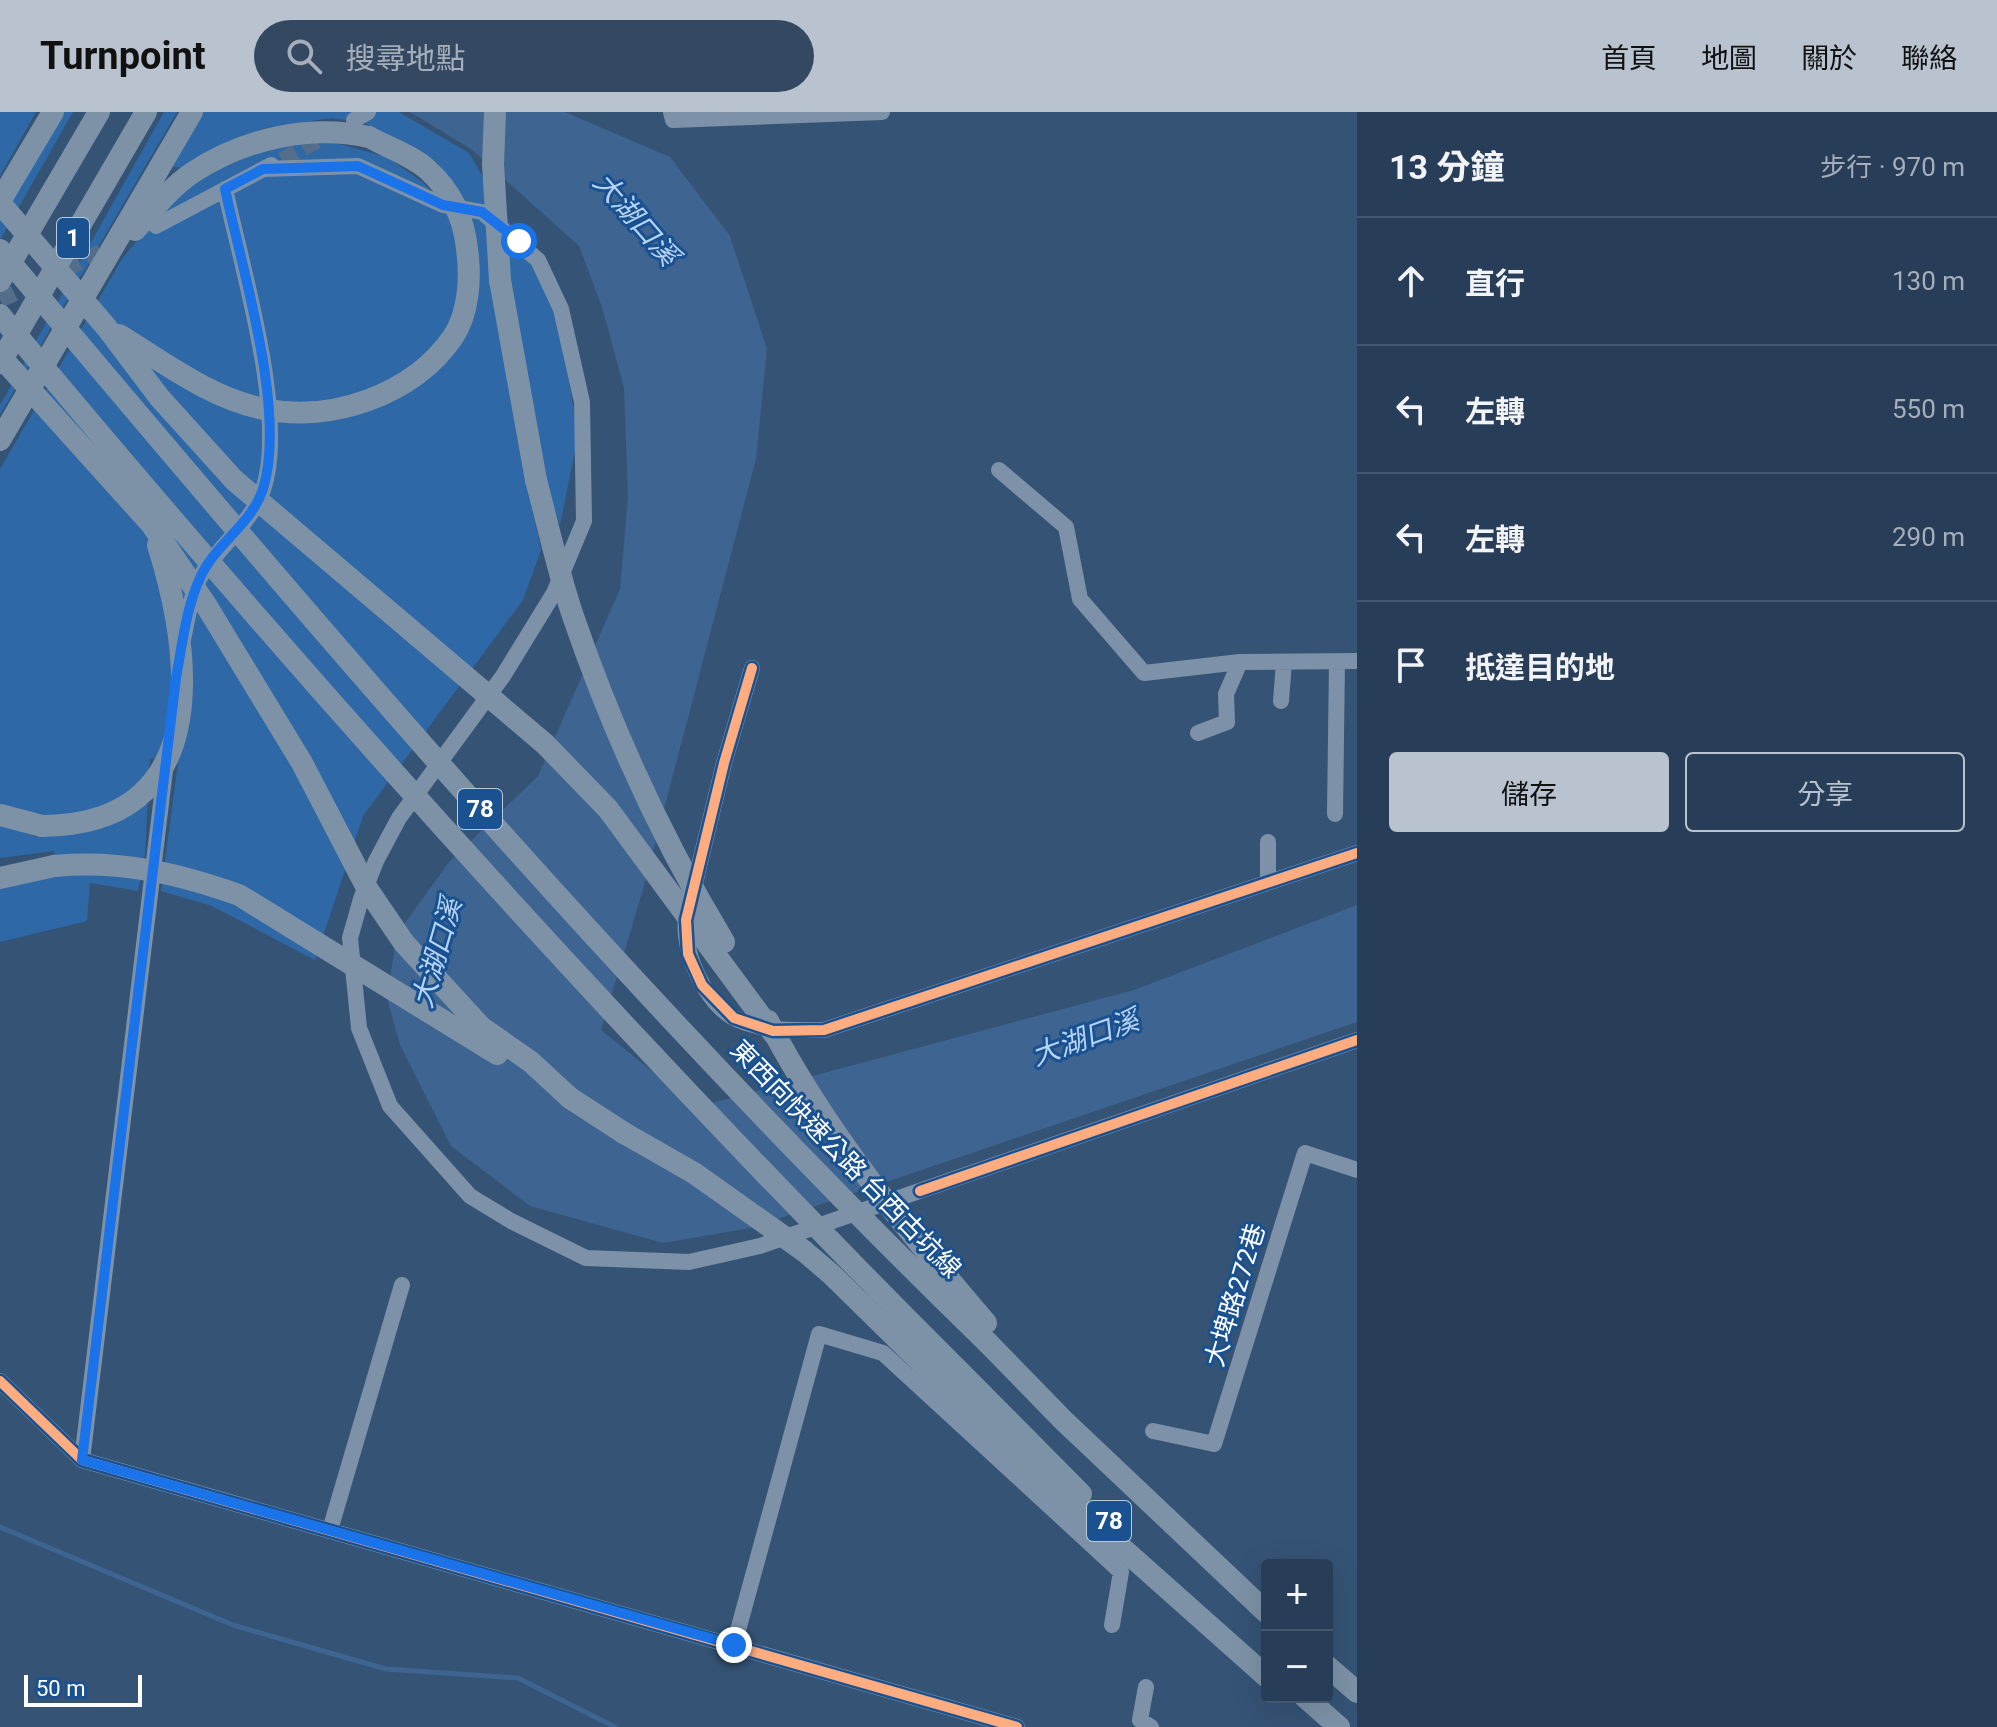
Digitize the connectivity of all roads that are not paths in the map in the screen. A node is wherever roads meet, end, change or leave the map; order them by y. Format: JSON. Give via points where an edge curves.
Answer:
{"nodes":[{"id":1,"x":53,"y":112,"type":"edge"},
{"id":2,"x":99,"y":112,"type":"edge"},
{"id":3,"x":146,"y":112,"type":"edge"},
{"id":4,"x":192,"y":112,"type":"edge"},
{"id":5,"x":495,"y":112,"type":"edge"},
{"id":6,"x":671,"y":112,"type":"edge"},
{"id":7,"x":882,"y":112,"type":"edge"},
{"id":8,"x":282,"y":160,"type":"tunnel mouth"},
{"id":9,"x":263,"y":169,"type":"junction"},
{"id":10,"x":225,"y":189,"type":"junction"},
{"id":11,"x":0,"y":202,"type":"edge"},
{"id":12,"x":156,"y":226,"type":"dead end"},
{"id":13,"x":0,"y":250,"type":"edge"},
{"id":14,"x":102,"y":267,"type":"junction"},
{"id":15,"x":0,"y":281,"type":"edge"},
{"id":16,"x":0,"y":315,"type":"edge"},
{"id":17,"x":107,"y":328,"type":"junction"},
{"id":18,"x":0,"y":356,"type":"edge"},
{"id":19,"x":0,"y":363,"type":"edge"},
{"id":20,"x":23,"y":400,"type":"junction"},
{"id":21,"x":0,"y":440,"type":"edge"},
{"id":22,"x":0,"y":455,"type":"edge"},
{"id":23,"x":999,"y":470,"type":"dead end"},
{"id":24,"x":152,"y":525,"type":"junction"},
{"id":25,"x":1357,"y":661,"type":"edge"},
{"id":26,"x":1240,"y":662,"type":"junction"},
{"id":27,"x":1284,"y":662,"type":"junction"},
{"id":28,"x":1337,"y":662,"type":"junction"},
{"id":29,"x":752,"y":668,"type":"dead end"},
{"id":30,"x":1281,"y":701,"type":"dead end"},
{"id":31,"x":1198,"y":733,"type":"dead end"},
{"id":32,"x":1335,"y":814,"type":"dead end"},
{"id":33,"x":0,"y":815,"type":"edge"},
{"id":34,"x":1268,"y":842,"type":"dead end"},
{"id":35,"x":1357,"y":853,"type":"edge"},
{"id":36,"x":0,"y":878,"type":"edge"},
{"id":37,"x":1268,"y":881,"type":"junction"},
{"id":38,"x":774,"y":1034,"type":"junction"},
{"id":39,"x":1357,"y":1040,"type":"edge"},
{"id":40,"x":570,"y":1098,"type":"junction"},
{"id":41,"x":1357,"y":1170,"type":"edge"},
{"id":42,"x":402,"y":1285,"type":"dead end"},
{"id":43,"x":993,"y":1340,"type":"junction"},
{"id":44,"x":0,"y":1381,"type":"edge"},
{"id":45,"x":1153,"y":1431,"type":"dead end"},
{"id":46,"x":82,"y":1460,"type":"junction"},
{"id":47,"x":330,"y":1530,"type":"junction"},
{"id":48,"x":1261,"y":1606,"type":"edge"},
{"id":49,"x":1112,"y":1625,"type":"dead end"},
{"id":50,"x":734,"y":1645,"type":"junction"},
{"id":51,"x":1261,"y":1659,"type":"edge"},
{"id":52,"x":1333,"y":1671,"type":"edge"},
{"id":53,"x":1261,"y":1672,"type":"edge"},
{"id":54,"x":1146,"y":1687,"type":"dead end"},
{"id":55,"x":1357,"y":1692,"type":"edge"},
{"id":56,"x":1296,"y":1703,"type":"edge"},
{"id":57,"x":1312,"y":1703,"type":"edge"},
{"id":58,"x":1017,"y":1727,"type":"edge"},
{"id":59,"x":1151,"y":1727,"type":"edge"},
{"id":60,"x":1323,"y":1727,"type":"edge"},
{"id":61,"x":1339,"y":1727,"type":"edge"}],
"edges":[{"from":1,"to":11,"type":"highway"},
{"from":2,"to":15,"type":"highway","number":"1"},
{"from":3,"to":19,"type":"highway","number":"1"},
{"from":4,"to":14,"type":"highway"},
{"from":5,"to":38,"type":"highway","bridge":true,"via":[[500,280],[536,480],[572,614],[632,769],[677,864]]},
{"from":6,"to":7,"type":"street","via":[[673,120]]},
{"from":8,"to":9,"type":"street"},
{"from":9,"to":10,"type":"street"},
{"from":9,"to":39,"type":"street","via":[[358,166],[443,205],[482,212],[538,260],[561,309],[582,402],[584,521],[554,593],[495,687],[399,818],[376,861],[350,938],[359,1028],[390,1106],[470,1196],[586,1258],[675,1262],[728,1254]]},
{"from":10,"to":12,"type":"street"},
{"from":10,"to":46,"type":"street","via":[[268,389],[271,450],[263,491],[200,576],[176,678]]},
{"from":11,"to":17,"type":"highway","bridge":true},
{"from":13,"to":43,"type":"highway","name":"東西向快速公路 台西古坑線","number":"78","bridge":true,"via":[[407,729],[878,1236]]},
{"from":14,"to":17,"type":"highway","bridge":true,"via":[[191,174],[272,137],[347,132],[369,137],[427,168],[464,224],[469,265],[466,303],[453,337],[421,371],[394,389],[339,409],[266,410],[220,397]]},
{"from":14,"to":20,"type":"highway"},
{"from":16,"to":51,"type":"highway","number":"78","bridge":true,"via":[[361,737],[772,1184],[1100,1512]]},
{"from":17,"to":38,"type":"highway","bridge":true,"via":[[159,397],[234,480],[545,744],[608,809]]},
{"from":18,"to":24,"type":"highway","bridge":true},
{"from":20,"to":21,"type":"highway"},
{"from":20,"to":22,"type":"highway"},
{"from":23,"to":26,"type":"street","via":[[1066,527],[1080,599],[1144,673]]},
{"from":24,"to":33,"type":"highway","bridge":true,"via":[[183,656],[182,716],[167,759],[140,794],[109,816],[73,826],[42,826]]},
{"from":24,"to":40,"type":"highway","bridge":true,"via":[[294,749],[368,890],[404,943],[481,1027]]},
{"from":25,"to":28,"type":"street"},
{"from":26,"to":27,"type":"street"},
{"from":26,"to":31,"type":"street","via":[[1226,694],[1227,722]]},
{"from":27,"to":28,"type":"street"},
{"from":27,"to":30,"type":"street"},
{"from":28,"to":32,"type":"street"},
{"from":29,"to":37,"type":"street","via":[[686,920],[688,954],[702,985],[734,1018],[773,1031],[824,1030]]},
{"from":34,"to":37,"type":"street"},
{"from":35,"to":37,"type":"street"},
{"from":36,"to":40,"type":"highway","bridge":true,"via":[[54,866],[139,866],[239,895]]},
{"from":38,"to":43,"type":"highway","bridge":true,"via":[[879,1196]]},
{"from":40,"to":53,"type":"highway","bridge":true,"via":[[694,1173],[804,1251],[996,1436]]},
{"from":41,"to":45,"type":"street","name":"大埤路272巷","via":[[1305,1153],[1214,1444]]},
{"from":42,"to":47,"type":"street"},
{"from":43,"to":48,"type":"highway"},
{"from":44,"to":46,"type":"street"},
{"from":46,"to":47,"type":"street"},
{"from":47,"to":50,"type":"street"},
{"from":49,"to":50,"type":"street","via":[[1121,1572],[883,1353],[819,1334]]},
{"from":50,"to":58,"type":"street"},
{"from":52,"to":55,"type":"highway"},
{"from":54,"to":59,"type":"street","via":[[1140,1720]]},
{"from":56,"to":60,"type":"highway"},
{"from":57,"to":61,"type":"highway"}]}
